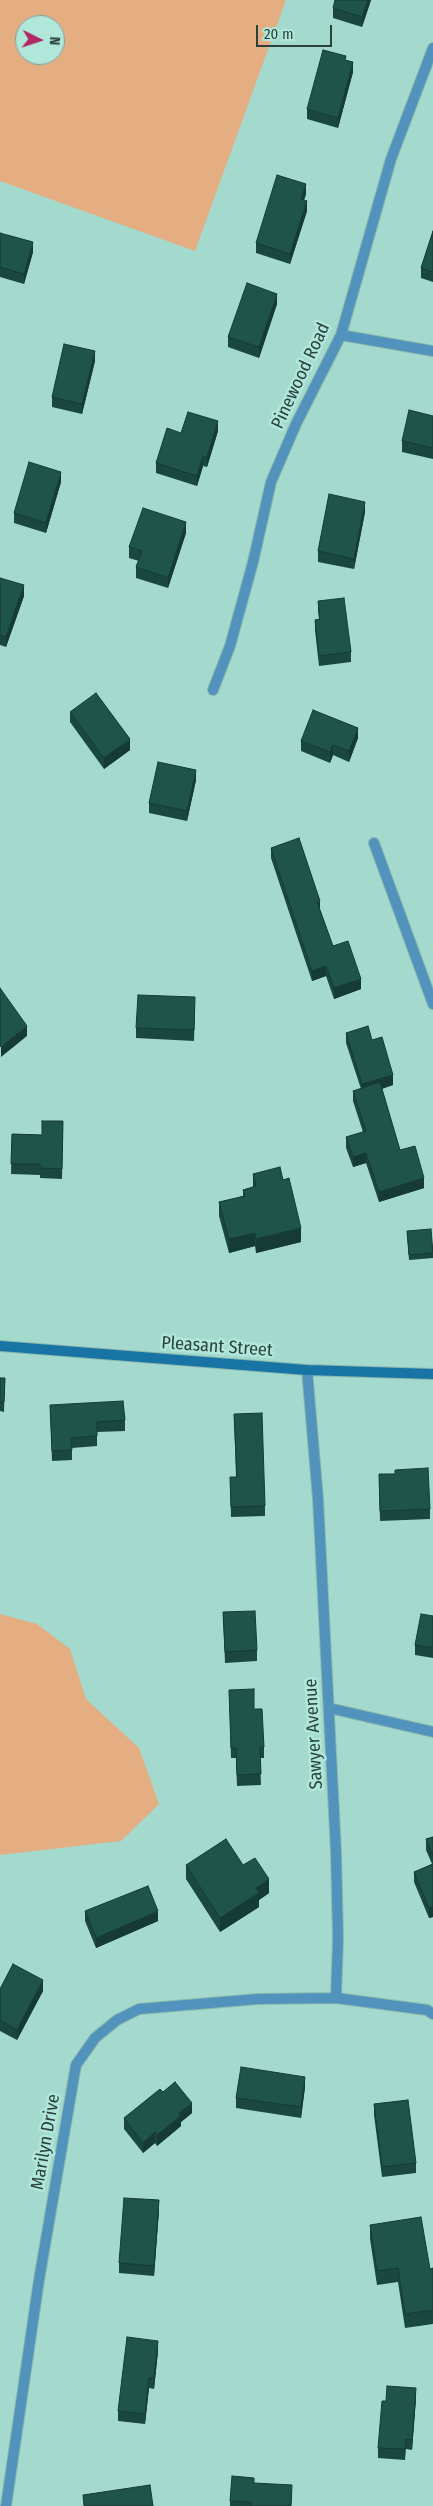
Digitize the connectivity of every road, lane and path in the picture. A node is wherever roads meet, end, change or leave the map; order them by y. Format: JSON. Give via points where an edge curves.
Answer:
{"nodes":[{"id":1,"x":433,"y":48,"type":"edge"},
{"id":2,"x":340,"y":335,"type":"junction"},
{"id":3,"x":433,"y":351,"type":"edge"},
{"id":4,"x":213,"y":690,"type":"dead end"},
{"id":5,"x":374,"y":843,"type":"dead end"},
{"id":6,"x":433,"y":1004,"type":"edge"},
{"id":7,"x":0,"y":1346,"type":"edge"},
{"id":8,"x":307,"y":1370,"type":"junction"},
{"id":9,"x":433,"y":1374,"type":"edge"},
{"id":10,"x":329,"y":1708,"type":"junction"},
{"id":11,"x":433,"y":1732,"type":"edge"},
{"id":12,"x":336,"y":1998,"type":"junction"},
{"id":13,"x":433,"y":2014,"type":"edge"},
{"id":14,"x":6,"y":2506,"type":"edge"}],
"edges":[{"from":1,"to":2,"type":"street","name":"Pinewood Road","via":[[391,159]]},
{"from":2,"to":3,"type":"street"},
{"from":2,"to":4,"type":"street","name":"Pinewood Road","via":[[271,482],[230,646]]},
{"from":5,"to":6,"type":"street"},
{"from":7,"to":8,"type":"main road","name":"Pleasant Street"},
{"from":8,"to":9,"type":"main road","name":"Pleasant Street"},
{"from":8,"to":10,"type":"street","name":"Sawyer Avenue","via":[[318,1499]]},
{"from":10,"to":11,"type":"street"},
{"from":10,"to":12,"type":"street","name":"Sawyer Avenue","via":[[338,1884]]},
{"from":12,"to":13,"type":"street","via":[[426,2010]]},
{"from":12,"to":14,"type":"street","name":"Marilyn Drive","via":[[258,1999],[139,2009],[117,2020],[94,2038],[76,2065]]}]}
